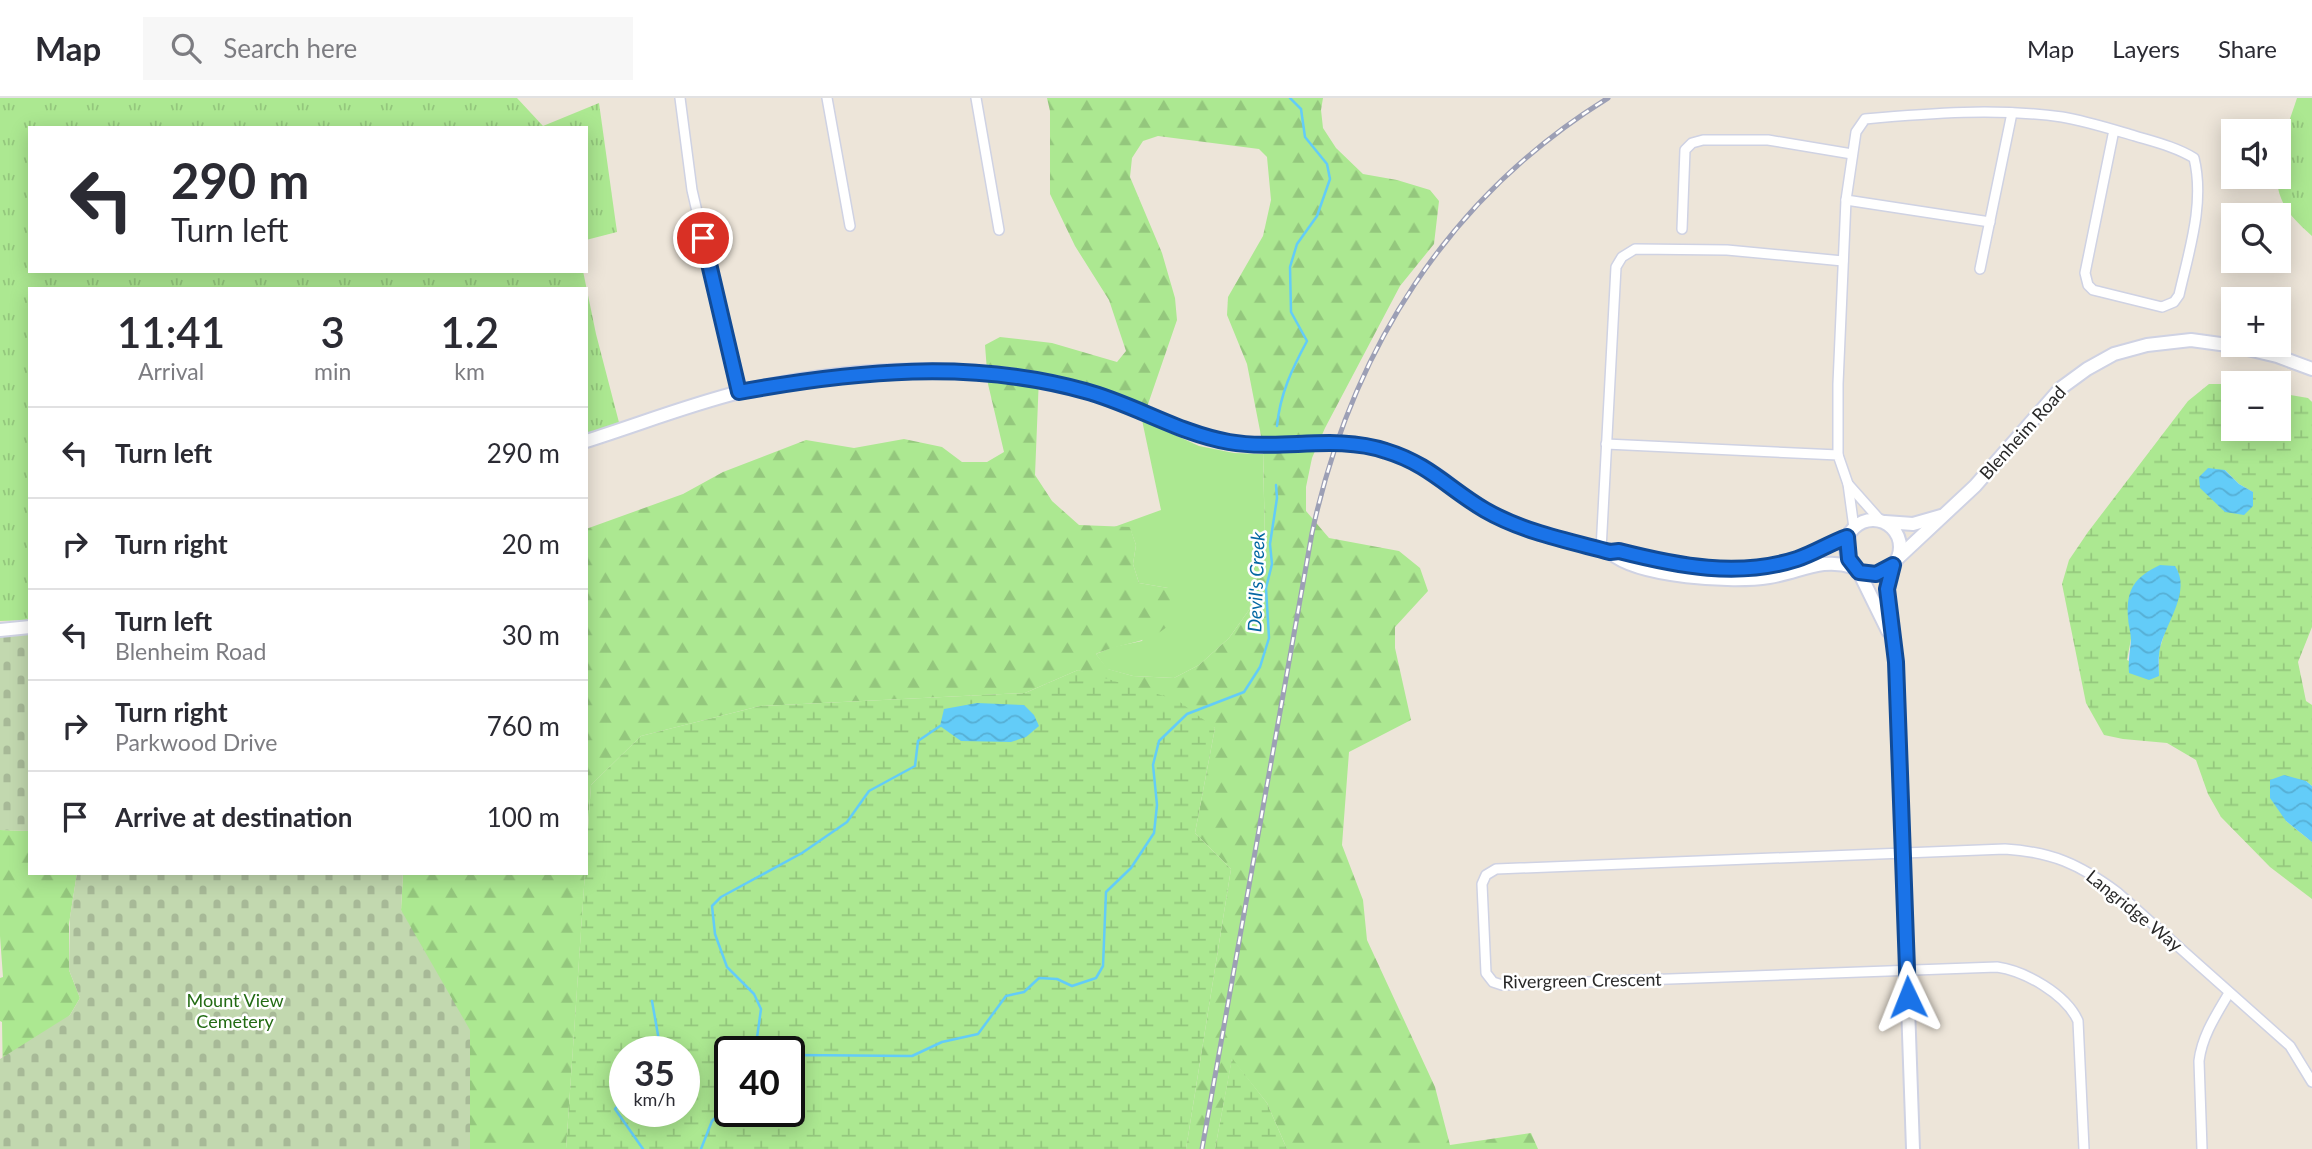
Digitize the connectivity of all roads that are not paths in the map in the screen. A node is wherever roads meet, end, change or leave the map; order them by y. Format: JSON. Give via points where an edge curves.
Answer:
{"nodes":[{"id":1,"x":680,"y":98,"type":"edge"},
{"id":2,"x":827,"y":98,"type":"edge"},
{"id":3,"x":976,"y":98,"type":"edge"},
{"id":4,"x":2012,"y":113,"type":"junction"},
{"id":5,"x":2115,"y":130,"type":"junction"},
{"id":6,"x":1852,"y":154,"type":"junction"},
{"id":7,"x":1846,"y":200,"type":"junction"},
{"id":8,"x":1990,"y":222,"type":"junction"},
{"id":9,"x":850,"y":226,"type":"dead end"},
{"id":10,"x":1682,"y":229,"type":"dead end"},
{"id":11,"x":999,"y":230,"type":"dead end"},
{"id":12,"x":1843,"y":261,"type":"junction"},
{"id":13,"x":1980,"y":269,"type":"dead end"},
{"id":14,"x":2312,"y":369,"type":"edge"},
{"id":15,"x":739,"y":392,"type":"junction"},
{"id":16,"x":588,"y":440,"type":"edge"},
{"id":17,"x":1606,"y":444,"type":"junction"},
{"id":18,"x":1838,"y":455,"type":"junction"},
{"id":19,"x":1848,"y":484,"type":"junction"},
{"id":20,"x":1942,"y":516,"type":"junction"},
{"id":21,"x":1882,"y":521,"type":"junction"},
{"id":22,"x":1851,"y":533,"type":"junction"},
{"id":23,"x":1606,"y":551,"type":"junction"},
{"id":24,"x":1896,"y":561,"type":"junction"},
{"id":25,"x":1856,"y":570,"type":"junction"},
{"id":26,"x":28,"y":627,"type":"edge"},
{"id":27,"x":0,"y":630,"type":"edge"},
{"id":28,"x":1893,"y":641,"type":"junction"},
{"id":29,"x":1903,"y":853,"type":"junction"},
{"id":30,"x":1907,"y":971,"type":"junction"},
{"id":31,"x":2229,"y":993,"type":"junction"},
{"id":32,"x":2312,"y":1082,"type":"edge"},
{"id":33,"x":1913,"y":1149,"type":"edge"},
{"id":34,"x":2084,"y":1149,"type":"edge"},
{"id":35,"x":2202,"y":1149,"type":"edge"}],
"edges":[{"from":1,"to":15,"type":"street","via":[[692,190]]},
{"from":2,"to":9,"type":"street"},
{"from":3,"to":11,"type":"street"},
{"from":4,"to":5,"type":"street","via":[[2064,118]]},
{"from":4,"to":6,"type":"street","via":[[1866,119],[1856,132]]},
{"from":4,"to":8,"type":"street"},
{"from":5,"to":5,"type":"street","via":[[2194,158],[2196,217],[2179,295],[2162,307],[2088,285],[2085,273]]},
{"from":6,"to":7,"type":"street"},
{"from":6,"to":10,"type":"street","via":[[1768,141],[1692,143],[1685,150]]},
{"from":7,"to":8,"type":"street"},
{"from":7,"to":12,"type":"street"},
{"from":8,"to":13,"type":"street"},
{"from":12,"to":17,"type":"street","via":[[1727,250],[1635,249],[1622,257],[1616,267]]},
{"from":12,"to":18,"type":"street"},
{"from":14,"to":20,"type":"main road","name":"Blenheim Road","via":[[2277,356],[2192,340],[2114,354],[2061,388]]},
{"from":15,"to":16,"type":"main road"},
{"from":15,"to":23,"type":"main road","via":[[815,378],[911,370],[1000,373],[1086,391],[1228,442],[1274,446],[1336,442],[1385,450],[1409,459],[1509,522]]},
{"from":17,"to":18,"type":"street"},
{"from":17,"to":23,"type":"street"},
{"from":18,"to":19,"type":"street"},
{"from":19,"to":21,"type":"street"},
{"from":19,"to":22,"type":"street"},
{"from":20,"to":21,"type":"main road","via":[[1913,524]]},
{"from":20,"to":24,"type":"main road","name":"Blenheim Road"},
{"from":21,"to":22,"type":"main road","via":[[1864,522]]},
{"from":21,"to":24,"type":"main road","via":[[1897,536],[1901,550]]},
{"from":22,"to":23,"type":"main road","via":[[1795,559],[1745,569],[1684,566]]},
{"from":22,"to":25,"type":"main road","via":[[1847,554]]},
{"from":23,"to":25,"type":"main road","via":[[1646,568],[1709,579],[1766,578],[1828,562]]},
{"from":24,"to":25,"type":"main road","via":[[1876,574]]},
{"from":24,"to":28,"type":"main road","via":[[1887,589]]},
{"from":25,"to":28,"type":"main road"},
{"from":26,"to":27,"type":"main road"},
{"from":28,"to":29,"type":"main road"},
{"from":29,"to":30,"type":"main road"},
{"from":29,"to":30,"type":"street","name":"Rivergreen Crescent","via":[[1496,869],[1482,884],[1486,974],[1503,985]]},
{"from":29,"to":31,"type":"street","name":"Langridge Way","via":[[2018,850],[2089,871]]},
{"from":30,"to":33,"type":"main road"},
{"from":30,"to":34,"type":"street","via":[[2012,969],[2041,983],[2074,1013],[2079,1033]]},
{"from":31,"to":32,"type":"street","name":"Langridge Way","via":[[2290,1046]]},
{"from":31,"to":35,"type":"street","via":[[2200,1050]]}]}
